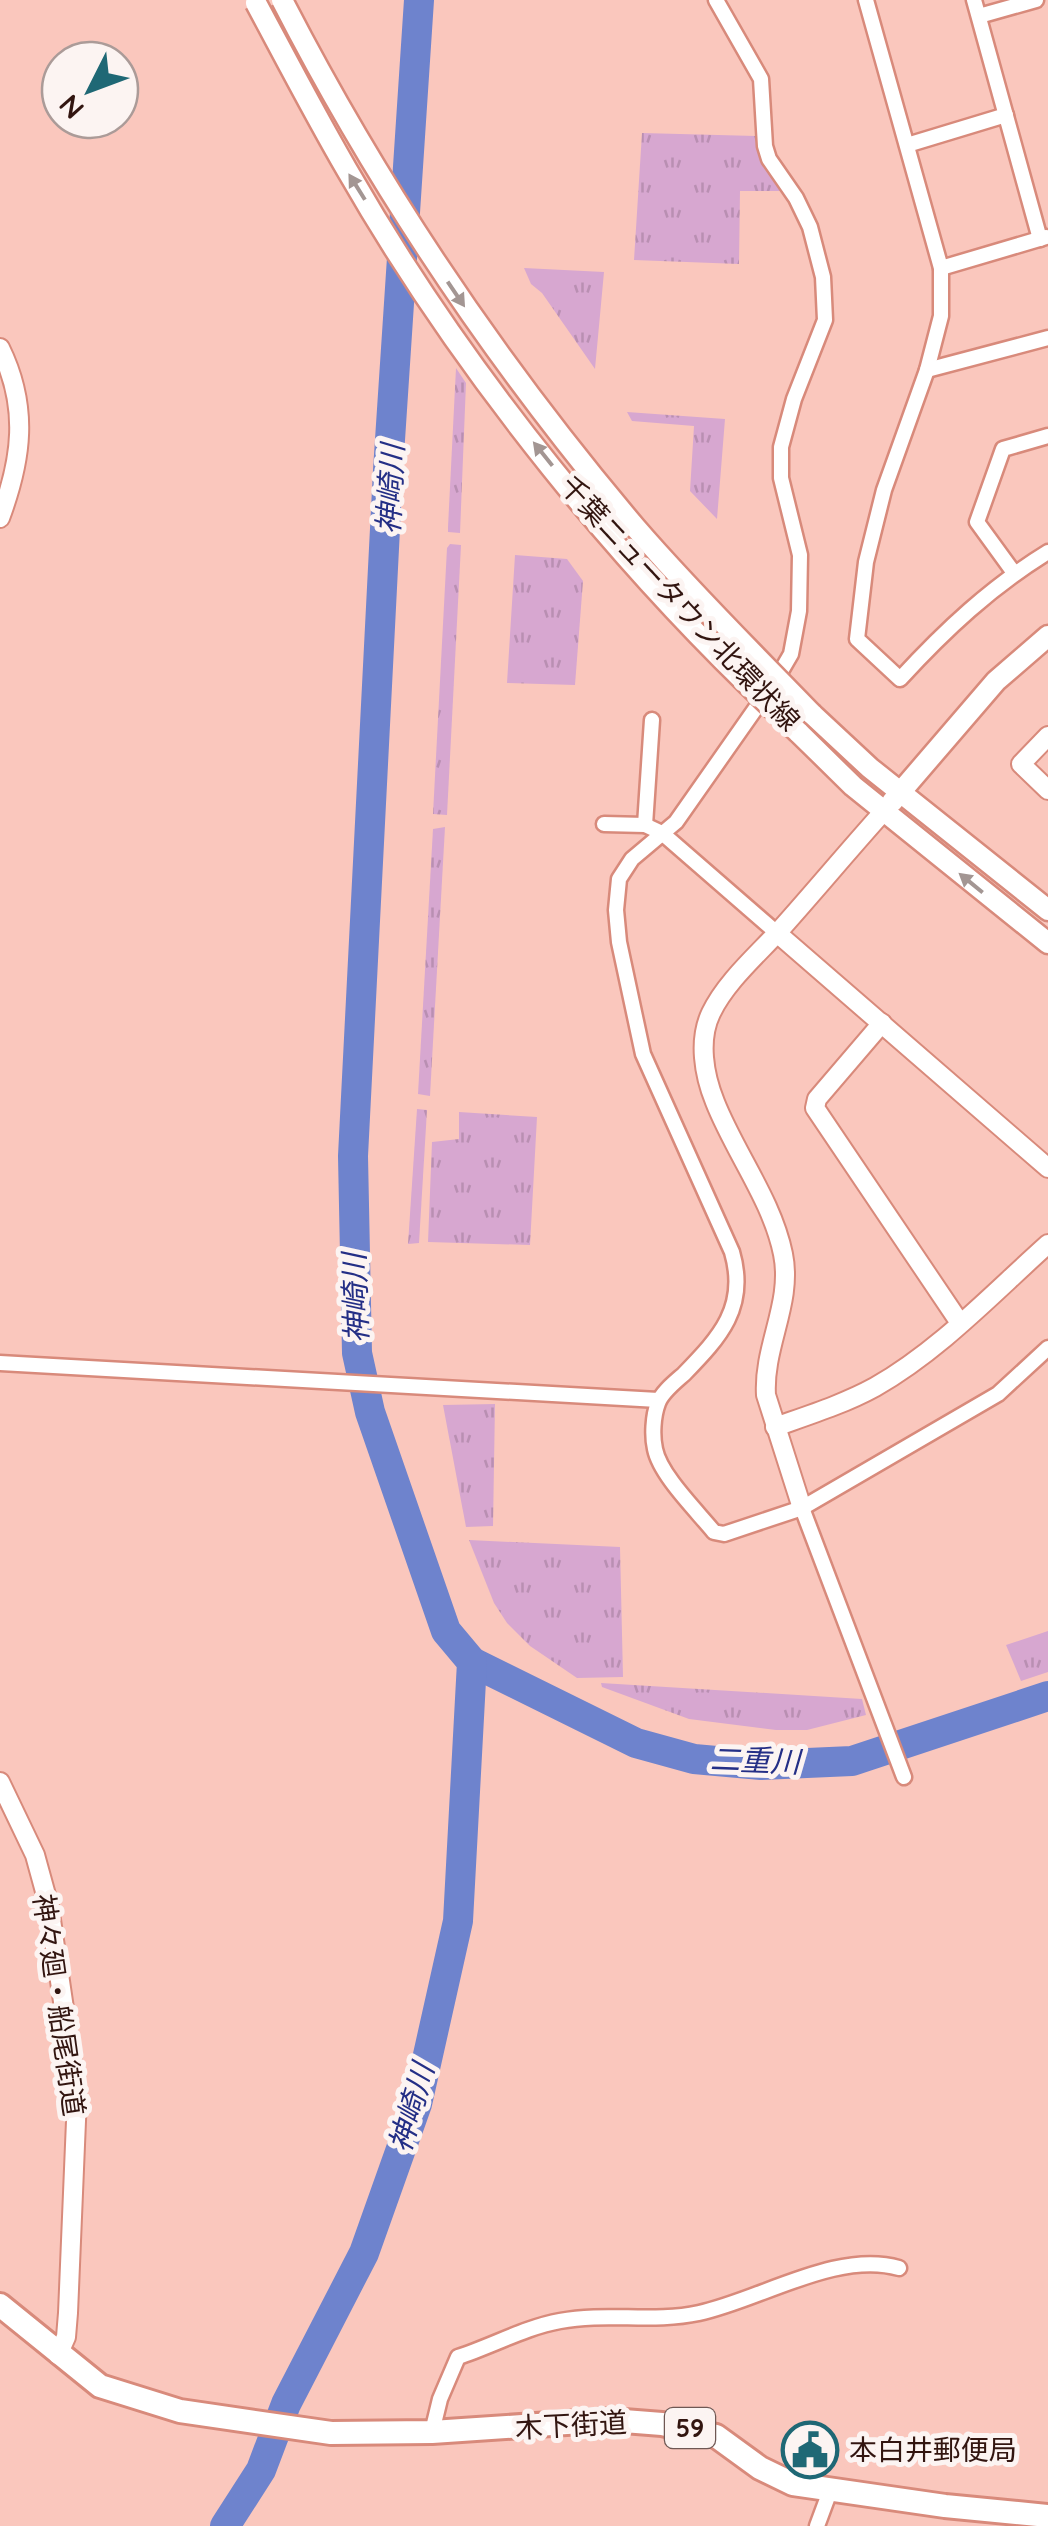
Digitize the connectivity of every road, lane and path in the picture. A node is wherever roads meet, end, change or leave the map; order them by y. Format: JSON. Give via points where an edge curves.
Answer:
{"nodes":[{"id":1,"x":282,"y":0,"type":"edge"},
{"id":2,"x":716,"y":0,"type":"edge"},
{"id":3,"x":866,"y":0,"type":"edge"},
{"id":4,"x":974,"y":0,"type":"edge"},
{"id":5,"x":1036,"y":0,"type":"edge"},
{"id":6,"x":255,"y":2,"type":"edge"},
{"id":7,"x":979,"y":16,"type":"junction"},
{"id":8,"x":1006,"y":116,"type":"junction"},
{"id":9,"x":906,"y":145,"type":"junction"},
{"id":10,"x":1044,"y":237,"type":"edge"},
{"id":11,"x":941,"y":268,"type":"junction"},
{"id":12,"x":1048,"y":338,"type":"edge"},
{"id":13,"x":0,"y":348,"type":"edge"},
{"id":14,"x":926,"y":370,"type":"junction"},
{"id":15,"x":1048,"y":436,"type":"edge"},
{"id":16,"x":0,"y":518,"type":"edge"},
{"id":17,"x":1048,"y":552,"type":"edge"},
{"id":18,"x":1014,"y":573,"type":"junction"},
{"id":19,"x":1048,"y":636,"type":"edge"},
{"id":20,"x":652,"y":720,"type":"dead end"},
{"id":21,"x":1048,"y":736,"type":"edge"},
{"id":22,"x":1048,"y":790,"type":"edge"},
{"id":23,"x":900,"y":793,"type":"junction"},
{"id":24,"x":884,"y":811,"type":"junction"},
{"id":25,"x":604,"y":824,"type":"dead end"},
{"id":26,"x":645,"y":825,"type":"junction"},
{"id":27,"x":662,"y":833,"type":"junction"},
{"id":28,"x":1048,"y":910,"type":"edge"},
{"id":29,"x":777,"y":933,"type":"junction"},
{"id":30,"x":1048,"y":943,"type":"edge"},
{"id":31,"x":882,"y":1022,"type":"junction"},
{"id":32,"x":1048,"y":1168,"type":"edge"},
{"id":33,"x":1048,"y":1244,"type":"edge"},
{"id":34,"x":960,"y":1323,"type":"junction"},
{"id":35,"x":1048,"y":1348,"type":"edge"},
{"id":36,"x":0,"y":1363,"type":"edge"},
{"id":37,"x":658,"y":1400,"type":"junction"},
{"id":38,"x":775,"y":1427,"type":"junction"},
{"id":39,"x":802,"y":1508,"type":"junction"},
{"id":40,"x":904,"y":1776,"type":"dead end"},
{"id":41,"x":0,"y":1782,"type":"edge"},
{"id":42,"x":899,"y":2268,"type":"dead end"},
{"id":43,"x":0,"y":2305,"type":"edge"},
{"id":44,"x":58,"y":2355,"type":"junction"},
{"id":45,"x":432,"y":2432,"type":"junction"},
{"id":46,"x":830,"y":2491,"type":"junction"},
{"id":47,"x":1048,"y":2516,"type":"edge"},
{"id":48,"x":817,"y":2526,"type":"edge"}],
"edges":[{"from":1,"to":23,"type":"main road","name":"千葉ニュータウン北環状線","one_way":true,"bridge":true,"via":[[412,230],[510,370],[637,529],[812,714]]},
{"from":2,"to":27,"type":"street","via":[[762,78],[768,158],[810,226],[824,277],[825,320],[781,447],[781,478],[800,555],[791,654]]},
{"from":3,"to":9,"type":"street"},
{"from":4,"to":7,"type":"street"},
{"from":5,"to":7,"type":"street"},
{"from":24,"to":6,"type":"main road","name":"千葉ニュータウン北環状線","one_way":true,"bridge":true,"via":[[752,689],[614,541],[482,373],[348,172]]},
{"from":7,"to":8,"type":"street"},
{"from":8,"to":9,"type":"street"},
{"from":8,"to":10,"type":"street"},
{"from":9,"to":11,"type":"street"},
{"from":10,"to":11,"type":"street"},
{"from":11,"to":14,"type":"street","via":[[941,316]]},
{"from":12,"to":14,"type":"street"},
{"from":13,"to":16,"type":"street","via":[[21,430]]},
{"from":14,"to":18,"type":"street","via":[[884,490],[857,639],[900,679],[946,629]]},
{"from":15,"to":18,"type":"street","via":[[1002,449],[977,522]]},
{"from":17,"to":18,"type":"street"},
{"from":19,"to":23,"type":"main road","via":[[996,682]]},
{"from":20,"to":26,"type":"street"},
{"from":21,"to":22,"type":"street","via":[[1021,764]]},
{"from":23,"to":24,"type":"main road"},
{"from":23,"to":28,"type":"main road","name":"千葉ニュータウン北環状線"},
{"from":24,"to":29,"type":"street"},
{"from":30,"to":24,"type":"main road","name":"千葉ニュータウン北環状線","one_way":true},
{"from":25,"to":26,"type":"street"},
{"from":26,"to":27,"type":"street"},
{"from":27,"to":29,"type":"street"},
{"from":27,"to":37,"type":"street","via":[[619,879],[619,942],[642,1054],[732,1252],[738,1288],[725,1326]]},
{"from":29,"to":31,"type":"street"},
{"from":29,"to":38,"type":"street","via":[[711,1013],[704,1060],[715,1103],[783,1250],[786,1292],[765,1377]]},
{"from":31,"to":32,"type":"street"},
{"from":31,"to":34,"type":"street","via":[[815,1108]]},
{"from":33,"to":34,"type":"street"},
{"from":34,"to":38,"type":"street","via":[[878,1385]]},
{"from":35,"to":39,"type":"street","via":[[998,1394]]},
{"from":36,"to":37,"type":"street"},
{"from":37,"to":39,"type":"street","via":[[655,1452],[714,1532]]},
{"from":38,"to":39,"type":"street"},
{"from":39,"to":40,"type":"street"},
{"from":41,"to":44,"type":"street","name":"神々廻・船尾街道","via":[[49,1906],[76,2097],[68,2313]]},
{"from":42,"to":45,"type":"street","via":[[845,2267],[675,2318],[587,2318],[543,2326],[458,2356]]},
{"from":43,"to":44,"type":"main road","number":"59"},
{"from":44,"to":45,"type":"main road","name":"木下街道","number":"59","via":[[100,2386],[180,2412],[315,2432]]},
{"from":45,"to":46,"type":"main road","name":"木下街道","number":"59","via":[[611,2420],[662,2424],[716,2436],[776,2477]]},
{"from":46,"to":47,"type":"main road","name":"木下街道","number":"59"},
{"from":46,"to":48,"type":"street"}]}
